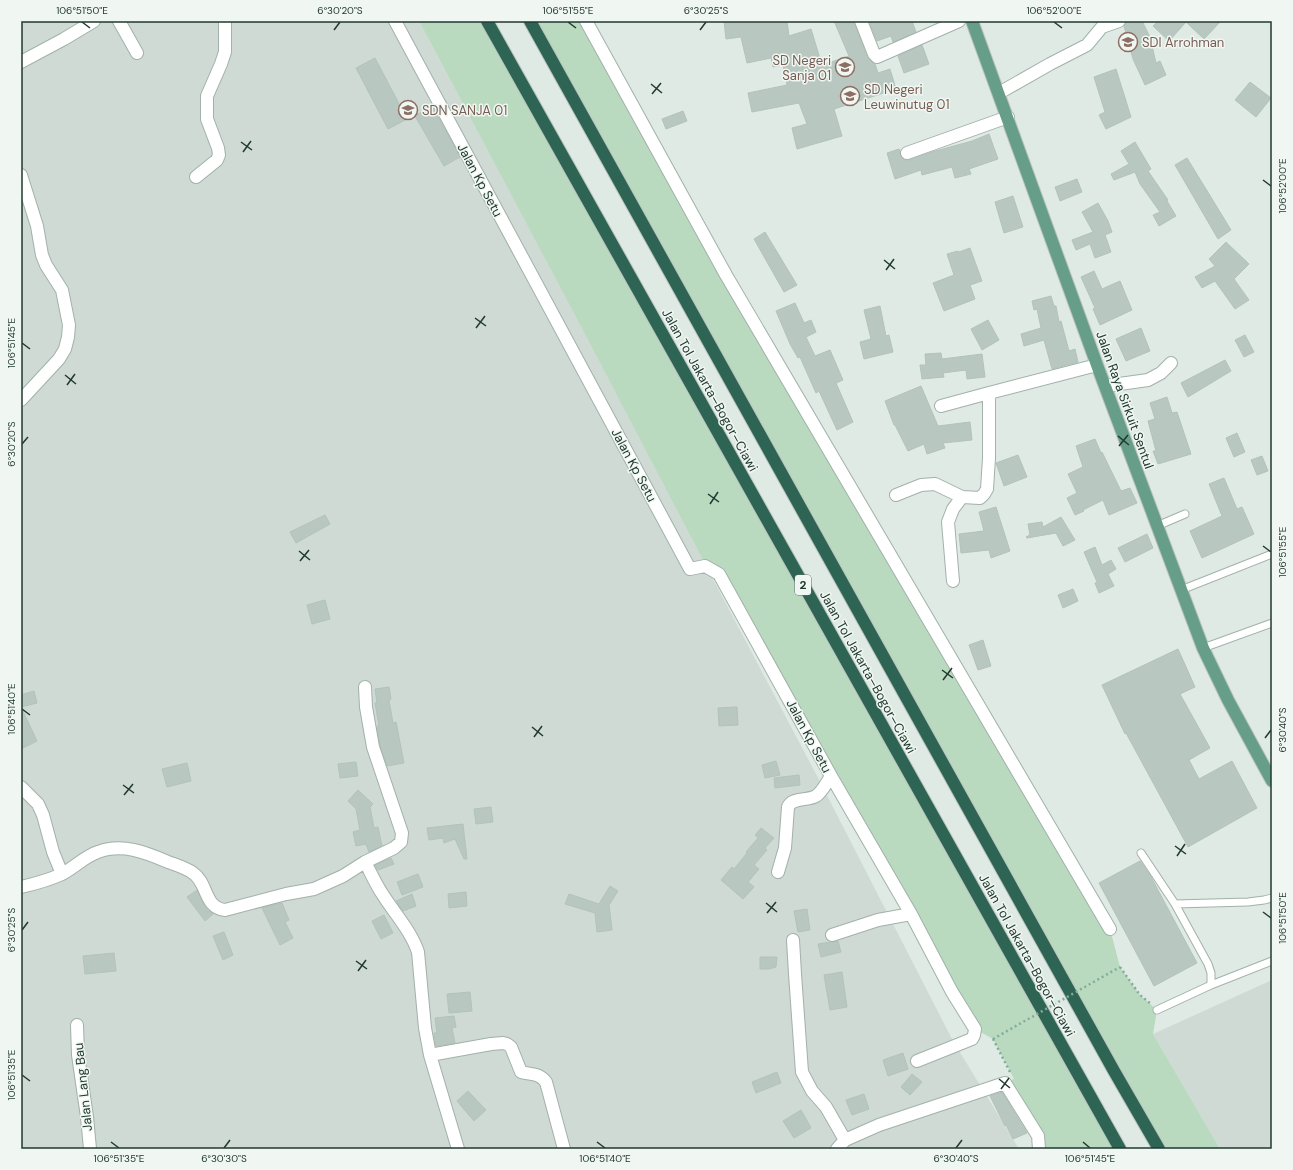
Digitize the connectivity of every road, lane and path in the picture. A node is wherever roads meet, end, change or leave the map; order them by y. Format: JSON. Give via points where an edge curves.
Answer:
{"nodes":[{"id":1,"x":94,"y":21,"type":"edge"},
{"id":2,"x":119,"y":21,"type":"edge"},
{"id":3,"x":225,"y":21,"type":"edge"},
{"id":4,"x":395,"y":21,"type":"edge"},
{"id":5,"x":487,"y":21,"type":"edge"},
{"id":6,"x":530,"y":21,"type":"edge"},
{"id":7,"x":586,"y":21,"type":"edge"},
{"id":8,"x":861,"y":21,"type":"edge"},
{"id":9,"x":959,"y":21,"type":"edge"},
{"id":10,"x":972,"y":21,"type":"edge"},
{"id":11,"x":1119,"y":21,"type":"edge"},
{"id":12,"x":137,"y":53,"type":"dead end"},
{"id":13,"x":21,"y":62,"type":"edge"},
{"id":14,"x":999,"y":93,"type":"junction"},
{"id":15,"x":1008,"y":117,"type":"junction"},
{"id":16,"x":907,"y":153,"type":"dead end"},
{"id":17,"x":21,"y":175,"type":"edge"},
{"id":18,"x":196,"y":177,"type":"dead end"},
{"id":19,"x":1171,"y":363,"type":"dead end"},
{"id":20,"x":1097,"y":365,"type":"junction"},
{"id":21,"x":1105,"y":386,"type":"junction"},
{"id":22,"x":989,"y":393,"type":"junction"},
{"id":23,"x":21,"y":400,"type":"edge"},
{"id":24,"x":941,"y":406,"type":"dead end"},
{"id":25,"x":896,"y":495,"type":"dead end"},
{"id":26,"x":962,"y":497,"type":"junction"},
{"id":27,"x":1185,"y":514,"type":"dead end"},
{"id":28,"x":1157,"y":526,"type":"junction"},
{"id":29,"x":1272,"y":554,"type":"edge"},
{"id":30,"x":953,"y":581,"type":"dead end"},
{"id":31,"x":1181,"y":590,"type":"junction"},
{"id":32,"x":1272,"y":623,"type":"edge"},
{"id":33,"x":1203,"y":648,"type":"junction"},
{"id":34,"x":365,"y":687,"type":"dead end"},
{"id":35,"x":832,"y":776,"type":"junction"},
{"id":36,"x":1272,"y":780,"type":"edge"},
{"id":37,"x":21,"y":787,"type":"edge"},
{"id":38,"x":1141,"y":853,"type":"dead end"},
{"id":39,"x":366,"y":862,"type":"junction"},
{"id":40,"x":778,"y":872,"type":"dead end"},
{"id":41,"x":62,"y":874,"type":"junction"},
{"id":42,"x":21,"y":886,"type":"edge"},
{"id":43,"x":1272,"y":898,"type":"edge"},
{"id":44,"x":1175,"y":904,"type":"junction"},
{"id":45,"x":911,"y":914,"type":"junction"},
{"id":46,"x":1110,"y":929,"type":"dead end"},
{"id":47,"x":832,"y":935,"type":"dead end"},
{"id":48,"x":793,"y":940,"type":"dead end"},
{"id":49,"x":1272,"y":961,"type":"edge"},
{"id":50,"x":1211,"y":984,"type":"junction"},
{"id":51,"x":1157,"y":1010,"type":"joint"},
{"id":52,"x":77,"y":1025,"type":"dead end"},
{"id":53,"x":430,"y":1055,"type":"junction"},
{"id":54,"x":917,"y":1061,"type":"dead end"},
{"id":55,"x":1005,"y":1083,"type":"junction"},
{"id":56,"x":845,"y":1140,"type":"junction"},
{"id":57,"x":90,"y":1149,"type":"edge"},
{"id":58,"x":458,"y":1149,"type":"edge"},
{"id":59,"x":564,"y":1149,"type":"edge"},
{"id":60,"x":836,"y":1149,"type":"edge"},
{"id":61,"x":1039,"y":1149,"type":"edge"},
{"id":62,"x":1120,"y":1149,"type":"edge"},
{"id":63,"x":1159,"y":1149,"type":"edge"}],
"edges":[{"from":1,"to":13,"type":"street"},
{"from":2,"to":12,"type":"street"},
{"from":3,"to":18,"type":"street","via":[[225,52],[206,96],[207,119],[220,155]]},
{"from":4,"to":35,"type":"street","name":"Jalan Kp Setu","via":[[690,569],[705,566],[719,574]]},
{"from":5,"to":62,"type":"highway","name":"Jalan Tol Jakarta–Bogor–Ciawi","number":"2"},
{"from":6,"to":63,"type":"highway","name":"Jalan Tol Jakarta–Bogor–Ciawi"},
{"from":7,"to":46,"type":"street","via":[[726,275]]},
{"from":8,"to":9,"type":"street","via":[[874,54],[881,57]]},
{"from":10,"to":14,"type":"main road","name":"Jalan Raya Sirkuit Sentul"},
{"from":11,"to":14,"type":"street","via":[[1102,27],[1087,46]]},
{"from":14,"to":15,"type":"main road","name":"Jalan Raya Sirkuit Sentul"},
{"from":15,"to":16,"type":"street"},
{"from":15,"to":20,"type":"main road","name":"Jalan Raya Sirkuit Sentul"},
{"from":17,"to":23,"type":"street","via":[[37,226],[42,255],[62,290],[69,325],[68,337],[59,359]]},
{"from":19,"to":21,"type":"street","via":[[1161,373],[1148,380]]},
{"from":20,"to":21,"type":"main road","name":"Jalan Raya Sirkuit Sentul"},
{"from":20,"to":22,"type":"street"},
{"from":21,"to":28,"type":"main road","name":"Jalan Raya Sirkuit Sentul"},
{"from":22,"to":24,"type":"street"},
{"from":22,"to":26,"type":"street","via":[[988,489],[980,498]]},
{"from":25,"to":26,"type":"street","via":[[921,485],[935,484]]},
{"from":26,"to":30,"type":"street","via":[[948,522]]},
{"from":27,"to":28,"type":"lane"},
{"from":28,"to":31,"type":"main road","name":"Jalan Raya Sirkuit Sentul"},
{"from":29,"to":31,"type":"lane"},
{"from":31,"to":33,"type":"main road","name":"Jalan Raya Sirkuit Sentul"},
{"from":32,"to":33,"type":"lane"},
{"from":33,"to":36,"type":"main road","name":"Jalan Raya Sirkuit Sentul"},
{"from":34,"to":39,"type":"street","via":[[372,747],[402,833],[401,842],[394,848]]},
{"from":35,"to":40,"type":"street","name":"Jalan Kp Setu","via":[[815,797],[789,804],[785,848]]},
{"from":35,"to":45,"type":"street"},
{"from":37,"to":41,"type":"street","via":[[38,804],[44,815],[53,852]]},
{"from":38,"to":44,"type":"lane"},
{"from":39,"to":41,"type":"street","via":[[314,889],[225,910],[213,906],[194,874],[158,858],[126,848],[110,848],[96,852]]},
{"from":39,"to":53,"type":"street","via":[[382,894],[415,942]]},
{"from":41,"to":42,"type":"street"},
{"from":43,"to":44,"type":"lane","via":[[1248,902]]},
{"from":44,"to":50,"type":"lane","via":[[1208,964]]},
{"from":45,"to":47,"type":"street","via":[[878,920]]},
{"from":45,"to":54,"type":"street","via":[[952,992],[975,1029],[972,1039]]},
{"from":48,"to":56,"type":"street","via":[[802,1072]]},
{"from":49,"to":50,"type":"lane"},
{"from":50,"to":51,"type":"lane"},
{"from":51,"to":55,"type":"path","bridge":true,"via":[[1140,995],[1120,966],[993,1039],[1014,1080]]},
{"from":52,"to":57,"type":"street","name":"Jalan Lang Bau","via":[[78,1055]]},
{"from":53,"to":58,"type":"street"},
{"from":53,"to":59,"type":"street","via":[[491,1044],[508,1044],[521,1072],[536,1074],[546,1082]]},
{"from":55,"to":56,"type":"street","via":[[879,1125]]},
{"from":55,"to":61,"type":"street","via":[[1038,1136]]},
{"from":56,"to":60,"type":"street"}]}
